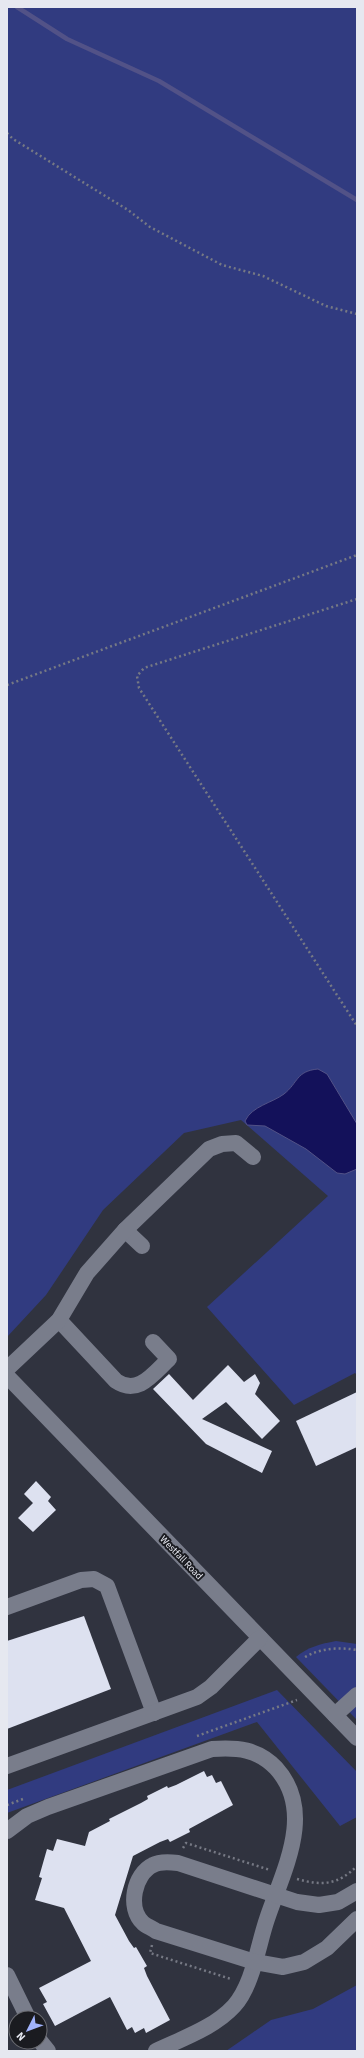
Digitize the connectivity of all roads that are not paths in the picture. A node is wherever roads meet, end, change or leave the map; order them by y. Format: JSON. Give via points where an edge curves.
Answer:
{"nodes":[{"id":1,"x":253,"y":1156,"type":"dead end"},
{"id":2,"x":126,"y":1230,"type":"junction"},
{"id":3,"x":142,"y":1246,"type":"dead end"},
{"id":4,"x":59,"y":1320,"type":"junction"},
{"id":5,"x":153,"y":1342,"type":"dead end"},
{"id":6,"x":7,"y":1369,"type":"edge"},
{"id":7,"x":7,"y":1376,"type":"edge"},
{"id":8,"x":7,"y":1606,"type":"edge"},
{"id":9,"x":260,"y":1638,"type":"junction"},
{"id":10,"x":357,"y":1695,"type":"edge"},
{"id":11,"x":154,"y":1713,"type":"junction"},
{"id":12,"x":335,"y":1715,"type":"junction"},
{"id":13,"x":357,"y":1738,"type":"edge"},
{"id":14,"x":7,"y":1766,"type":"edge"},
{"id":15,"x":7,"y":1832,"type":"edge"},
{"id":16,"x":357,"y":1891,"type":"edge"},
{"id":17,"x":276,"y":1896,"type":"junction"},
{"id":18,"x":357,"y":1919,"type":"edge"},
{"id":19,"x":255,"y":1962,"type":"junction"},
{"id":20,"x":7,"y":1975,"type":"edge"},
{"id":21,"x":24,"y":2010,"type":"edge"},
{"id":22,"x":156,"y":2051,"type":"edge"}],
"edges":[{"from":1,"to":2,"type":"street","via":[[236,1143],[222,1144],[210,1149]]},
{"from":2,"to":3,"type":"street"},
{"from":2,"to":4,"type":"street","via":[[87,1273]]},
{"from":4,"to":5,"type":"street","via":[[116,1381],[124,1386],[140,1385],[169,1359]]},
{"from":4,"to":6,"type":"street"},
{"from":7,"to":9,"type":"street","name":"Westfall Road"},
{"from":8,"to":11,"type":"street","via":[[81,1580],[94,1579],[107,1586]]},
{"from":9,"to":11,"type":"street","via":[[211,1688],[197,1697]]},
{"from":9,"to":12,"type":"street","name":"Westfall Road"},
{"from":10,"to":12,"type":"street"},
{"from":11,"to":14,"type":"street"},
{"from":12,"to":13,"type":"street","name":"Westfall Road"},
{"from":15,"to":17,"type":"street","via":[[28,1816],[48,1807],[212,1749],[235,1747],[251,1751],[270,1762],[286,1779],[293,1797],[295,1825]]},
{"from":16,"to":17,"type":"street","via":[[338,1902],[319,1905]]},
{"from":17,"to":19,"type":"street"},
{"from":17,"to":19,"type":"street","via":[[178,1863],[166,1862],[153,1865],[143,1873],[137,1887],[135,1911],[143,1923],[156,1931]]},
{"from":18,"to":19,"type":"street","via":[[327,1948],[304,1962],[283,1967]]},
{"from":19,"to":22,"type":"street","via":[[243,1992],[234,2006],[222,2017]]},
{"from":20,"to":21,"type":"street"}]}
